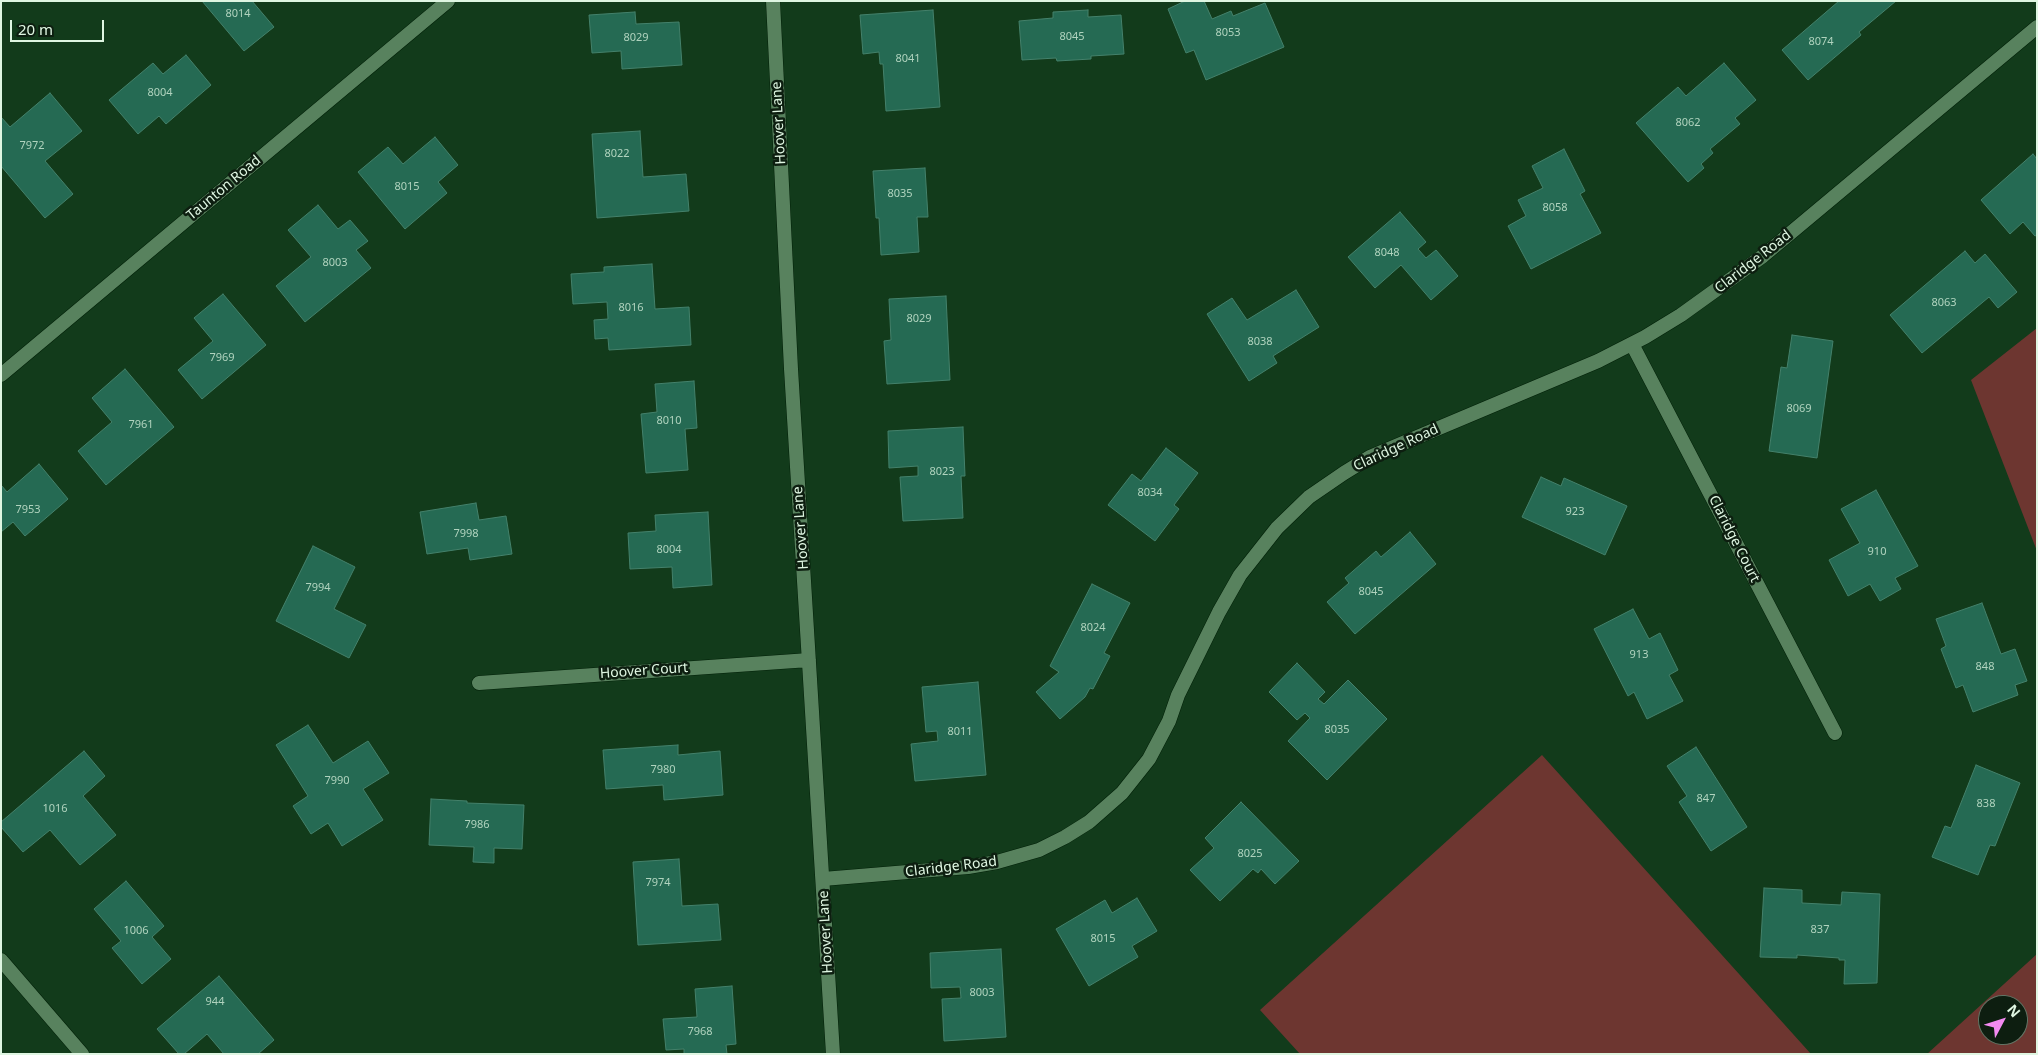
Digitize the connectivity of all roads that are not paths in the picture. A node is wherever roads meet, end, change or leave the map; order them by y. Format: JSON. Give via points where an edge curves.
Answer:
{"nodes":[{"id":1,"x":448,"y":1,"type":"edge"},
{"id":2,"x":772,"y":1,"type":"edge"},
{"id":3,"x":2037,"y":27,"type":"edge"},
{"id":4,"x":1632,"y":344,"type":"junction"},
{"id":5,"x":1,"y":375,"type":"edge"},
{"id":6,"x":809,"y":660,"type":"junction"},
{"id":7,"x":479,"y":683,"type":"dead end"},
{"id":8,"x":1835,"y":733,"type":"dead end"},
{"id":9,"x":823,"y":879,"type":"junction"},
{"id":10,"x":1,"y":960,"type":"edge"},
{"id":11,"x":82,"y":1054,"type":"edge"},
{"id":12,"x":833,"y":1054,"type":"edge"}],
"edges":[{"from":1,"to":5,"type":"street","name":"Taunton Road"},
{"from":2,"to":6,"type":"street","name":"Hoover Lane"},
{"from":3,"to":4,"type":"street","name":"Claridge Road","via":[[1741,273]]},
{"from":4,"to":8,"type":"street","name":"Claridge Court"},
{"from":4,"to":9,"type":"street","name":"Claridge Road","via":[[1565,376],[1370,457],[1309,497],[1277,528],[1240,575],[1149,759],[1122,793],[1088,822],[1038,850],[998,862]]},
{"from":6,"to":7,"type":"street","name":"Hoover Court"},
{"from":6,"to":9,"type":"street","name":"Hoover Lane"},
{"from":9,"to":12,"type":"street","name":"Hoover Lane"},
{"from":10,"to":11,"type":"street"}]}
